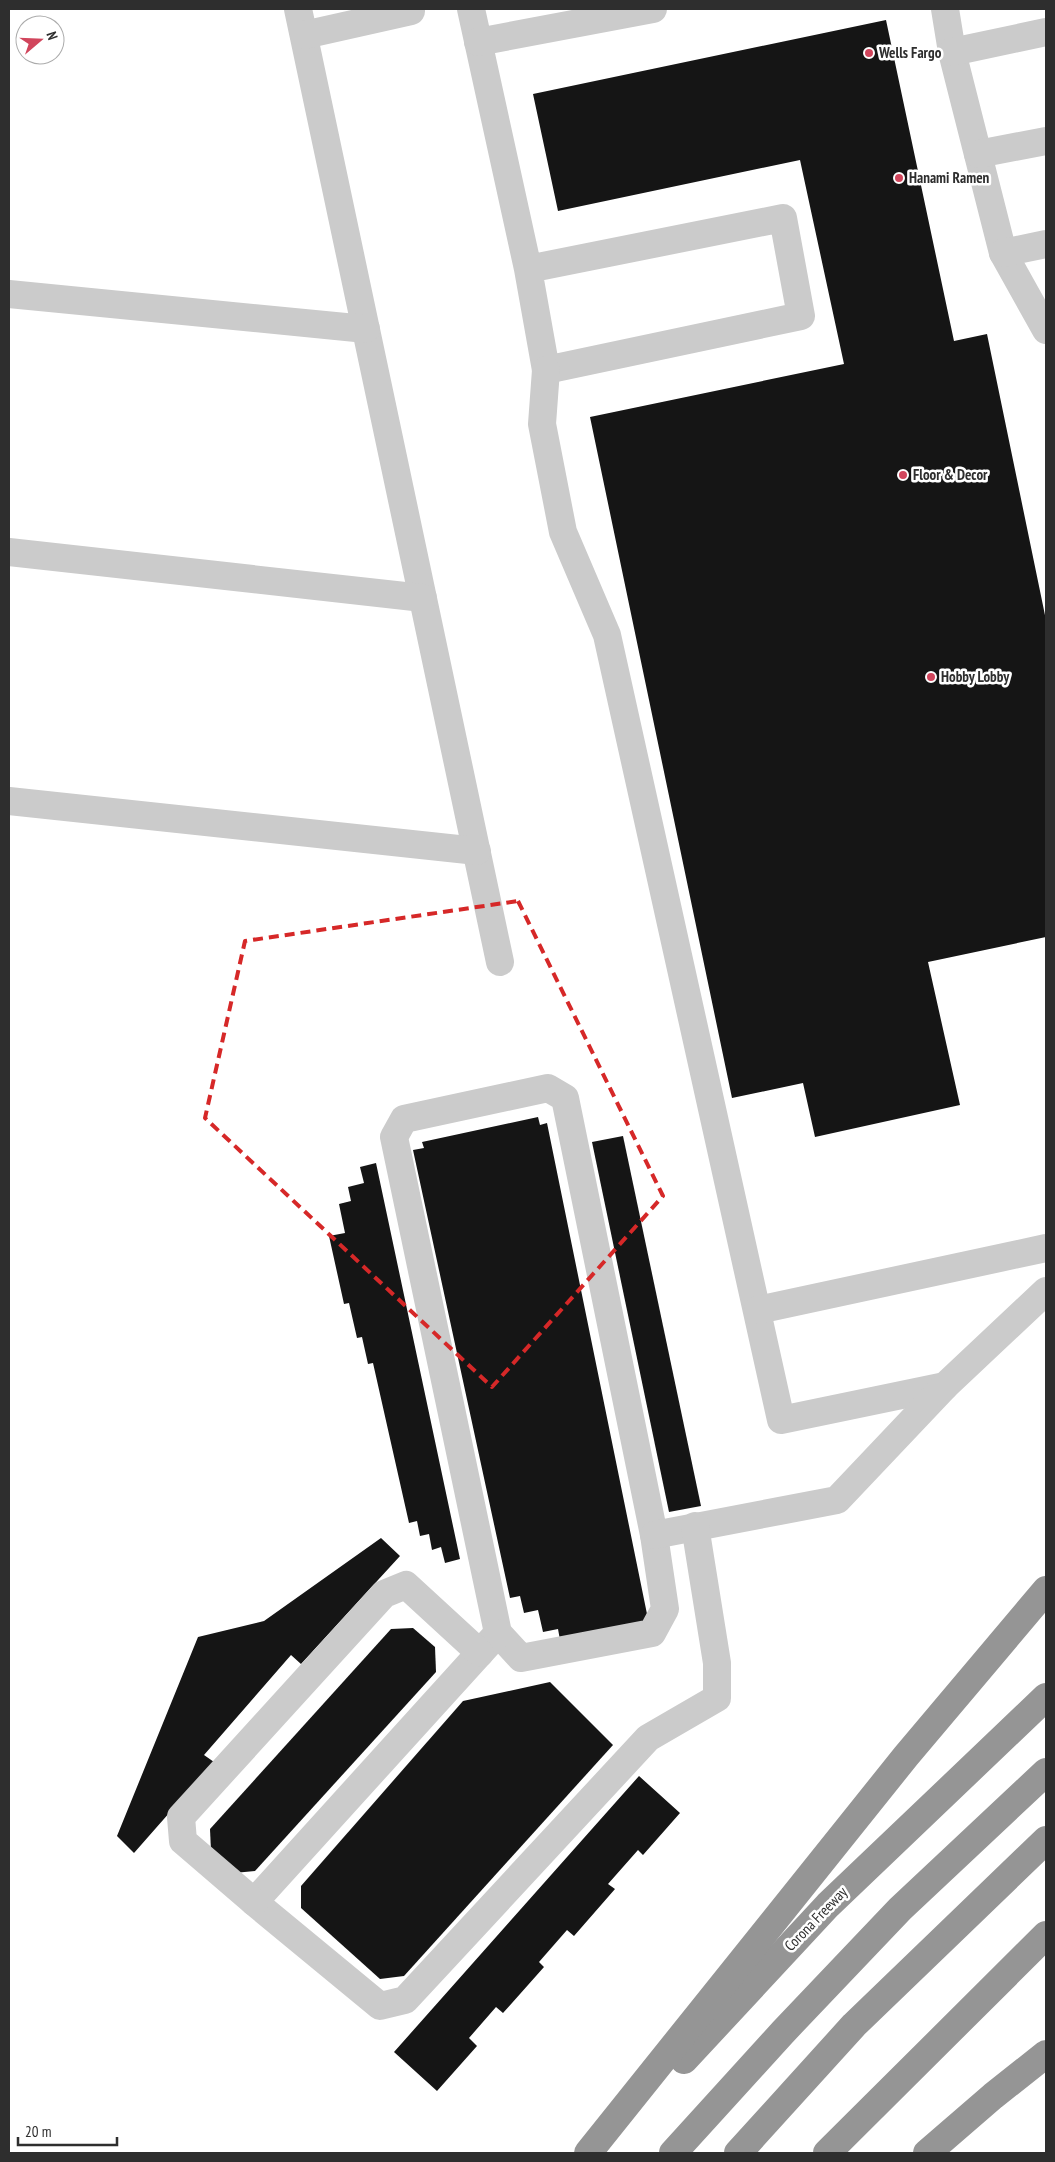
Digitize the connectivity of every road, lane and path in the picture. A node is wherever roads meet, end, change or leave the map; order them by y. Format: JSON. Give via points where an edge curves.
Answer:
{"nodes":[{"id":1,"x":298,"y":9,"type":"edge"},
{"id":2,"x":471,"y":9,"type":"edge"},
{"id":3,"x":653,"y":9,"type":"edge"},
{"id":4,"x":945,"y":9,"type":"edge"},
{"id":5,"x":410,"y":11,"type":"dead end"},
{"id":6,"x":1046,"y":32,"type":"edge"},
{"id":7,"x":304,"y":35,"type":"junction"},
{"id":8,"x":478,"y":42,"type":"junction"},
{"id":9,"x":952,"y":52,"type":"junction"},
{"id":10,"x":1046,"y":141,"type":"edge"},
{"id":11,"x":978,"y":154,"type":"junction"},
{"id":12,"x":1046,"y":244,"type":"edge"},
{"id":13,"x":1003,"y":253,"type":"junction"},
{"id":14,"x":528,"y":269,"type":"junction"},
{"id":15,"x":9,"y":294,"type":"edge"},
{"id":16,"x":366,"y":329,"type":"junction"},
{"id":17,"x":1046,"y":330,"type":"edge"},
{"id":18,"x":546,"y":370,"type":"junction"},
{"id":19,"x":9,"y":552,"type":"edge"},
{"id":20,"x":423,"y":598,"type":"junction"},
{"id":21,"x":9,"y":801,"type":"edge"},
{"id":22,"x":477,"y":851,"type":"junction"},
{"id":23,"x":500,"y":962,"type":"dead end"},
{"id":24,"x":1046,"y":1248,"type":"edge"},
{"id":25,"x":1046,"y":1291,"type":"edge"},
{"id":26,"x":758,"y":1310,"type":"junction"},
{"id":27,"x":945,"y":1386,"type":"junction"},
{"id":28,"x":695,"y":1526,"type":"junction"},
{"id":29,"x":654,"y":1535,"type":"junction"},
{"id":30,"x":1046,"y":1590,"type":"edge"},
{"id":31,"x":498,"y":1633,"type":"junction"},
{"id":32,"x":480,"y":1653,"type":"junction"},
{"id":33,"x":1046,"y":1697,"type":"edge"},
{"id":34,"x":1046,"y":1772,"type":"edge"},
{"id":35,"x":1046,"y":1840,"type":"edge"},
{"id":36,"x":254,"y":1902,"type":"junction"},
{"id":37,"x":1046,"y":1936,"type":"edge"},
{"id":38,"x":1046,"y":2054,"type":"edge"},
{"id":39,"x":588,"y":2153,"type":"edge"},
{"id":40,"x":598,"y":2153,"type":"edge"},
{"id":41,"x":673,"y":2153,"type":"edge"},
{"id":42,"x":738,"y":2153,"type":"edge"},
{"id":43,"x":828,"y":2153,"type":"edge"},
{"id":44,"x":927,"y":2153,"type":"edge"}],
"edges":[{"from":1,"to":7,"type":"lane"},
{"from":2,"to":8,"type":"lane"},
{"from":3,"to":8,"type":"lane"},
{"from":4,"to":9,"type":"lane"},
{"from":5,"to":7,"type":"lane"},
{"from":6,"to":9,"type":"lane"},
{"from":7,"to":16,"type":"lane"},
{"from":8,"to":14,"type":"lane"},
{"from":9,"to":11,"type":"lane"},
{"from":10,"to":11,"type":"lane"},
{"from":11,"to":13,"type":"lane"},
{"from":12,"to":13,"type":"lane"},
{"from":13,"to":17,"type":"lane"},
{"from":14,"to":18,"type":"lane"},
{"from":14,"to":18,"type":"lane","via":[[783,218],[801,316]]},
{"from":15,"to":16,"type":"lane"},
{"from":16,"to":20,"type":"lane"},
{"from":18,"to":26,"type":"lane","via":[[542,424],[563,532],[607,636]]},
{"from":19,"to":20,"type":"lane"},
{"from":20,"to":22,"type":"lane"},
{"from":21,"to":22,"type":"lane"},
{"from":22,"to":23,"type":"lane"},
{"from":24,"to":26,"type":"lane"},
{"from":25,"to":27,"type":"lane"},
{"from":26,"to":27,"type":"lane","via":[[780,1420]]},
{"from":27,"to":28,"type":"lane","via":[[837,1500]]},
{"from":28,"to":29,"type":"lane"},
{"from":28,"to":36,"type":"lane","via":[[717,1663],[717,1698],[648,1738],[406,2000],[380,2006]]},
{"from":29,"to":31,"type":"lane","via":[[665,1609],[652,1634],[521,1658]]},
{"from":29,"to":31,"type":"lane","via":[[565,1098],[548,1088],[404,1119],[394,1137]]},
{"from":30,"to":39,"type":"highway","via":[[906,1756]]},
{"from":31,"to":32,"type":"lane"},
{"from":32,"to":36,"type":"lane"},
{"from":32,"to":36,"type":"lane","via":[[406,1585],[384,1594],[181,1817],[183,1841]]},
{"from":33,"to":40,"type":"highway","name":"Corona Freeway","via":[[828,1905]]},
{"from":34,"to":41,"type":"highway","via":[[900,1909]]},
{"from":35,"to":42,"type":"highway","via":[[854,2024]]},
{"from":37,"to":43,"type":"highway"},
{"from":38,"to":44,"type":"highway"}]}
